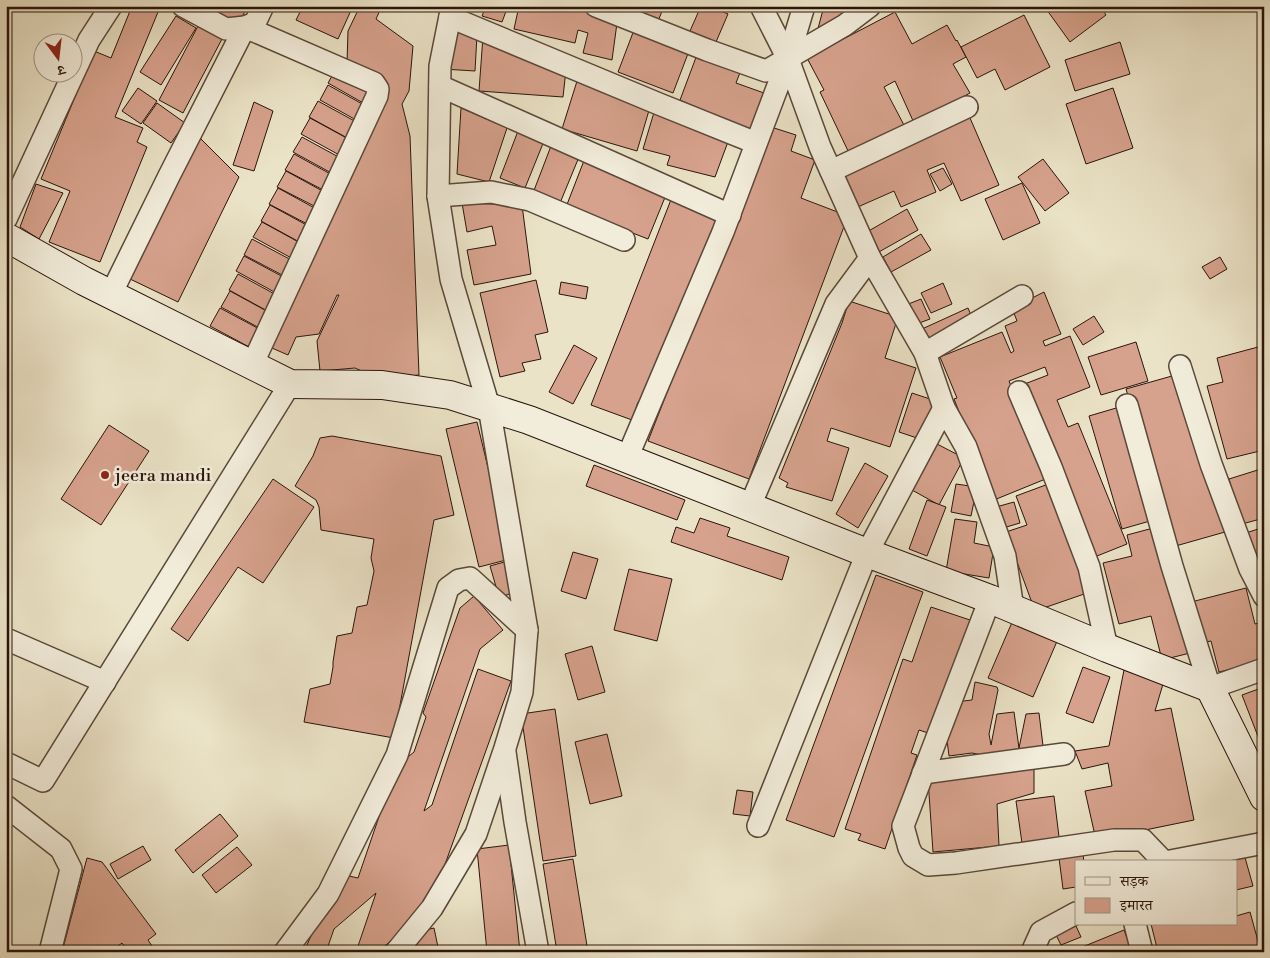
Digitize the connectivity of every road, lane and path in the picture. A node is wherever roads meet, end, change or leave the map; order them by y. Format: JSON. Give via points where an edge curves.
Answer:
{"nodes":[{"id":1,"x":110,"y":6,"type":"edge"},
{"id":2,"x":183,"y":6,"type":"edge"},
{"id":3,"x":263,"y":6,"type":"edge"},
{"id":4,"x":596,"y":6,"type":"edge"},
{"id":5,"x":761,"y":6,"type":"edge"},
{"id":6,"x":804,"y":6,"type":"edge"},
{"id":7,"x":870,"y":6,"type":"edge"},
{"id":8,"x":451,"y":11,"type":"edge"},
{"id":9,"x":246,"y":27,"type":"junction"},
{"id":10,"x":788,"y":59,"type":"junction"},
{"id":11,"x":440,"y":86,"type":"junction"},
{"id":12,"x":967,"y":107,"type":"dead end"},
{"id":13,"x":756,"y":143,"type":"junction"},
{"id":14,"x":830,"y":172,"type":"junction"},
{"id":15,"x":438,"y":196,"type":"junction"},
{"id":16,"x":730,"y":215,"type":"junction"},
{"id":17,"x":6,"y":219,"type":"edge"},
{"id":18,"x":6,"y":237,"type":"edge"},
{"id":19,"x":624,"y":240,"type":"dead end"},
{"id":20,"x":870,"y":258,"type":"junction"},
{"id":21,"x":111,"y":294,"type":"junction"},
{"id":22,"x":1022,"y":296,"type":"dead end"},
{"id":23,"x":925,"y":354,"type":"junction"},
{"id":24,"x":252,"y":365,"type":"junction"},
{"id":25,"x":1180,"y":366,"type":"dead end"},
{"id":26,"x":290,"y":384,"type":"junction"},
{"id":27,"x":1019,"y":392,"type":"dead end"},
{"id":28,"x":1127,"y":405,"type":"dead end"},
{"id":29,"x":489,"y":407,"type":"junction"},
{"id":30,"x":944,"y":408,"type":"junction"},
{"id":31,"x":627,"y":458,"type":"junction"},
{"id":32,"x":750,"y":506,"type":"junction"},
{"id":33,"x":867,"y":553,"type":"junction"},
{"id":34,"x":1264,"y":596,"type":"edge"},
{"id":35,"x":1002,"y":604,"type":"junction"},
{"id":36,"x":527,"y":630,"type":"junction"},
{"id":37,"x":6,"y":639,"type":"edge"},
{"id":38,"x":1107,"y":648,"type":"junction"},
{"id":39,"x":1264,"y":669,"type":"edge"},
{"id":40,"x":105,"y":682,"type":"junction"},
{"id":41,"x":1210,"y":688,"type":"junction"},
{"id":42,"x":505,"y":748,"type":"junction"},
{"id":43,"x":1064,"y":754,"type":"dead end"},
{"id":44,"x":6,"y":762,"type":"edge"},
{"id":45,"x":923,"y":773,"type":"junction"},
{"id":46,"x":1264,"y":797,"type":"edge"},
{"id":47,"x":6,"y":806,"type":"edge"},
{"id":48,"x":758,"y":826,"type":"dead end"},
{"id":49,"x":1264,"y":843,"type":"edge"},
{"id":50,"x":1162,"y":860,"type":"edge"},
{"id":51,"x":1175,"y":860,"type":"edge"},
{"id":52,"x":1075,"y":914,"type":"edge"},
{"id":53,"x":1136,"y":926,"type":"edge"},
{"id":54,"x":50,"y":952,"type":"edge"},
{"id":55,"x":285,"y":952,"type":"edge"},
{"id":56,"x":396,"y":952,"type":"edge"},
{"id":57,"x":538,"y":952,"type":"edge"},
{"id":58,"x":1032,"y":952,"type":"edge"},
{"id":59,"x":1142,"y":952,"type":"edge"}],
"edges":[{"from":1,"to":17,"type":"street","via":[[89,40]]},
{"from":2,"to":9,"type":"street","via":[[226,29]]},
{"from":3,"to":9,"type":"street","via":[[255,23]]},
{"from":4,"to":10,"type":"street","via":[[766,71]]},
{"from":5,"to":10,"type":"street"},
{"from":6,"to":10,"type":"street"},
{"from":7,"to":10,"type":"street"},
{"from":8,"to":11,"type":"street","via":[[440,66]]},
{"from":8,"to":13,"type":"street","via":[[650,100]]},
{"from":9,"to":21,"type":"street"},
{"from":9,"to":24,"type":"street","via":[[374,84],[378,89]]},
{"from":10,"to":13,"type":"street"},
{"from":10,"to":14,"type":"street"},
{"from":11,"to":15,"type":"street"},
{"from":11,"to":16,"type":"street"},
{"from":12,"to":14,"type":"street"},
{"from":13,"to":16,"type":"street"},
{"from":14,"to":20,"type":"street"},
{"from":15,"to":19,"type":"street","via":[[491,192],[530,200]]},
{"from":15,"to":29,"type":"street","via":[[451,279]]},
{"from":16,"to":31,"type":"street"},
{"from":18,"to":21,"type":"street"},
{"from":20,"to":23,"type":"street"},
{"from":20,"to":32,"type":"street","via":[[836,304]]},
{"from":21,"to":24,"type":"street"},
{"from":22,"to":23,"type":"street"},
{"from":23,"to":30,"type":"street"},
{"from":24,"to":26,"type":"street"},
{"from":25,"to":34,"type":"street","via":[[1210,464],[1250,569]]},
{"from":26,"to":29,"type":"street","via":[[382,385],[450,395]]},
{"from":26,"to":40,"type":"street"},
{"from":27,"to":38,"type":"street","via":[[1089,566]]},
{"from":28,"to":41,"type":"street"},
{"from":29,"to":31,"type":"street"},
{"from":29,"to":36,"type":"street"},
{"from":30,"to":33,"type":"street"},
{"from":30,"to":35,"type":"street","via":[[966,447],[1006,556]]},
{"from":31,"to":32,"type":"street"},
{"from":32,"to":33,"type":"street"},
{"from":33,"to":35,"type":"street"},
{"from":33,"to":48,"type":"street"},
{"from":35,"to":38,"type":"street"},
{"from":35,"to":45,"type":"street"},
{"from":36,"to":42,"type":"street","via":[[522,692]]},
{"from":36,"to":55,"type":"street","via":[[470,578],[459,580],[448,588],[397,755],[328,894]]},
{"from":37,"to":40,"type":"street"},
{"from":38,"to":41,"type":"street"},
{"from":39,"to":41,"type":"street"},
{"from":40,"to":44,"type":"street","via":[[43,781]]},
{"from":41,"to":46,"type":"street"},
{"from":42,"to":56,"type":"street","via":[[476,834],[432,908]]},
{"from":42,"to":57,"type":"street"},
{"from":43,"to":45,"type":"street"},
{"from":45,"to":50,"type":"street","via":[[903,826],[913,856],[928,865],[1114,840],[1143,840]]},
{"from":47,"to":54,"type":"street","via":[[61,849],[71,869]]},
{"from":49,"to":51,"type":"street"},
{"from":52,"to":58,"type":"street","via":[[1041,932]]},
{"from":53,"to":59,"type":"street"}]}
